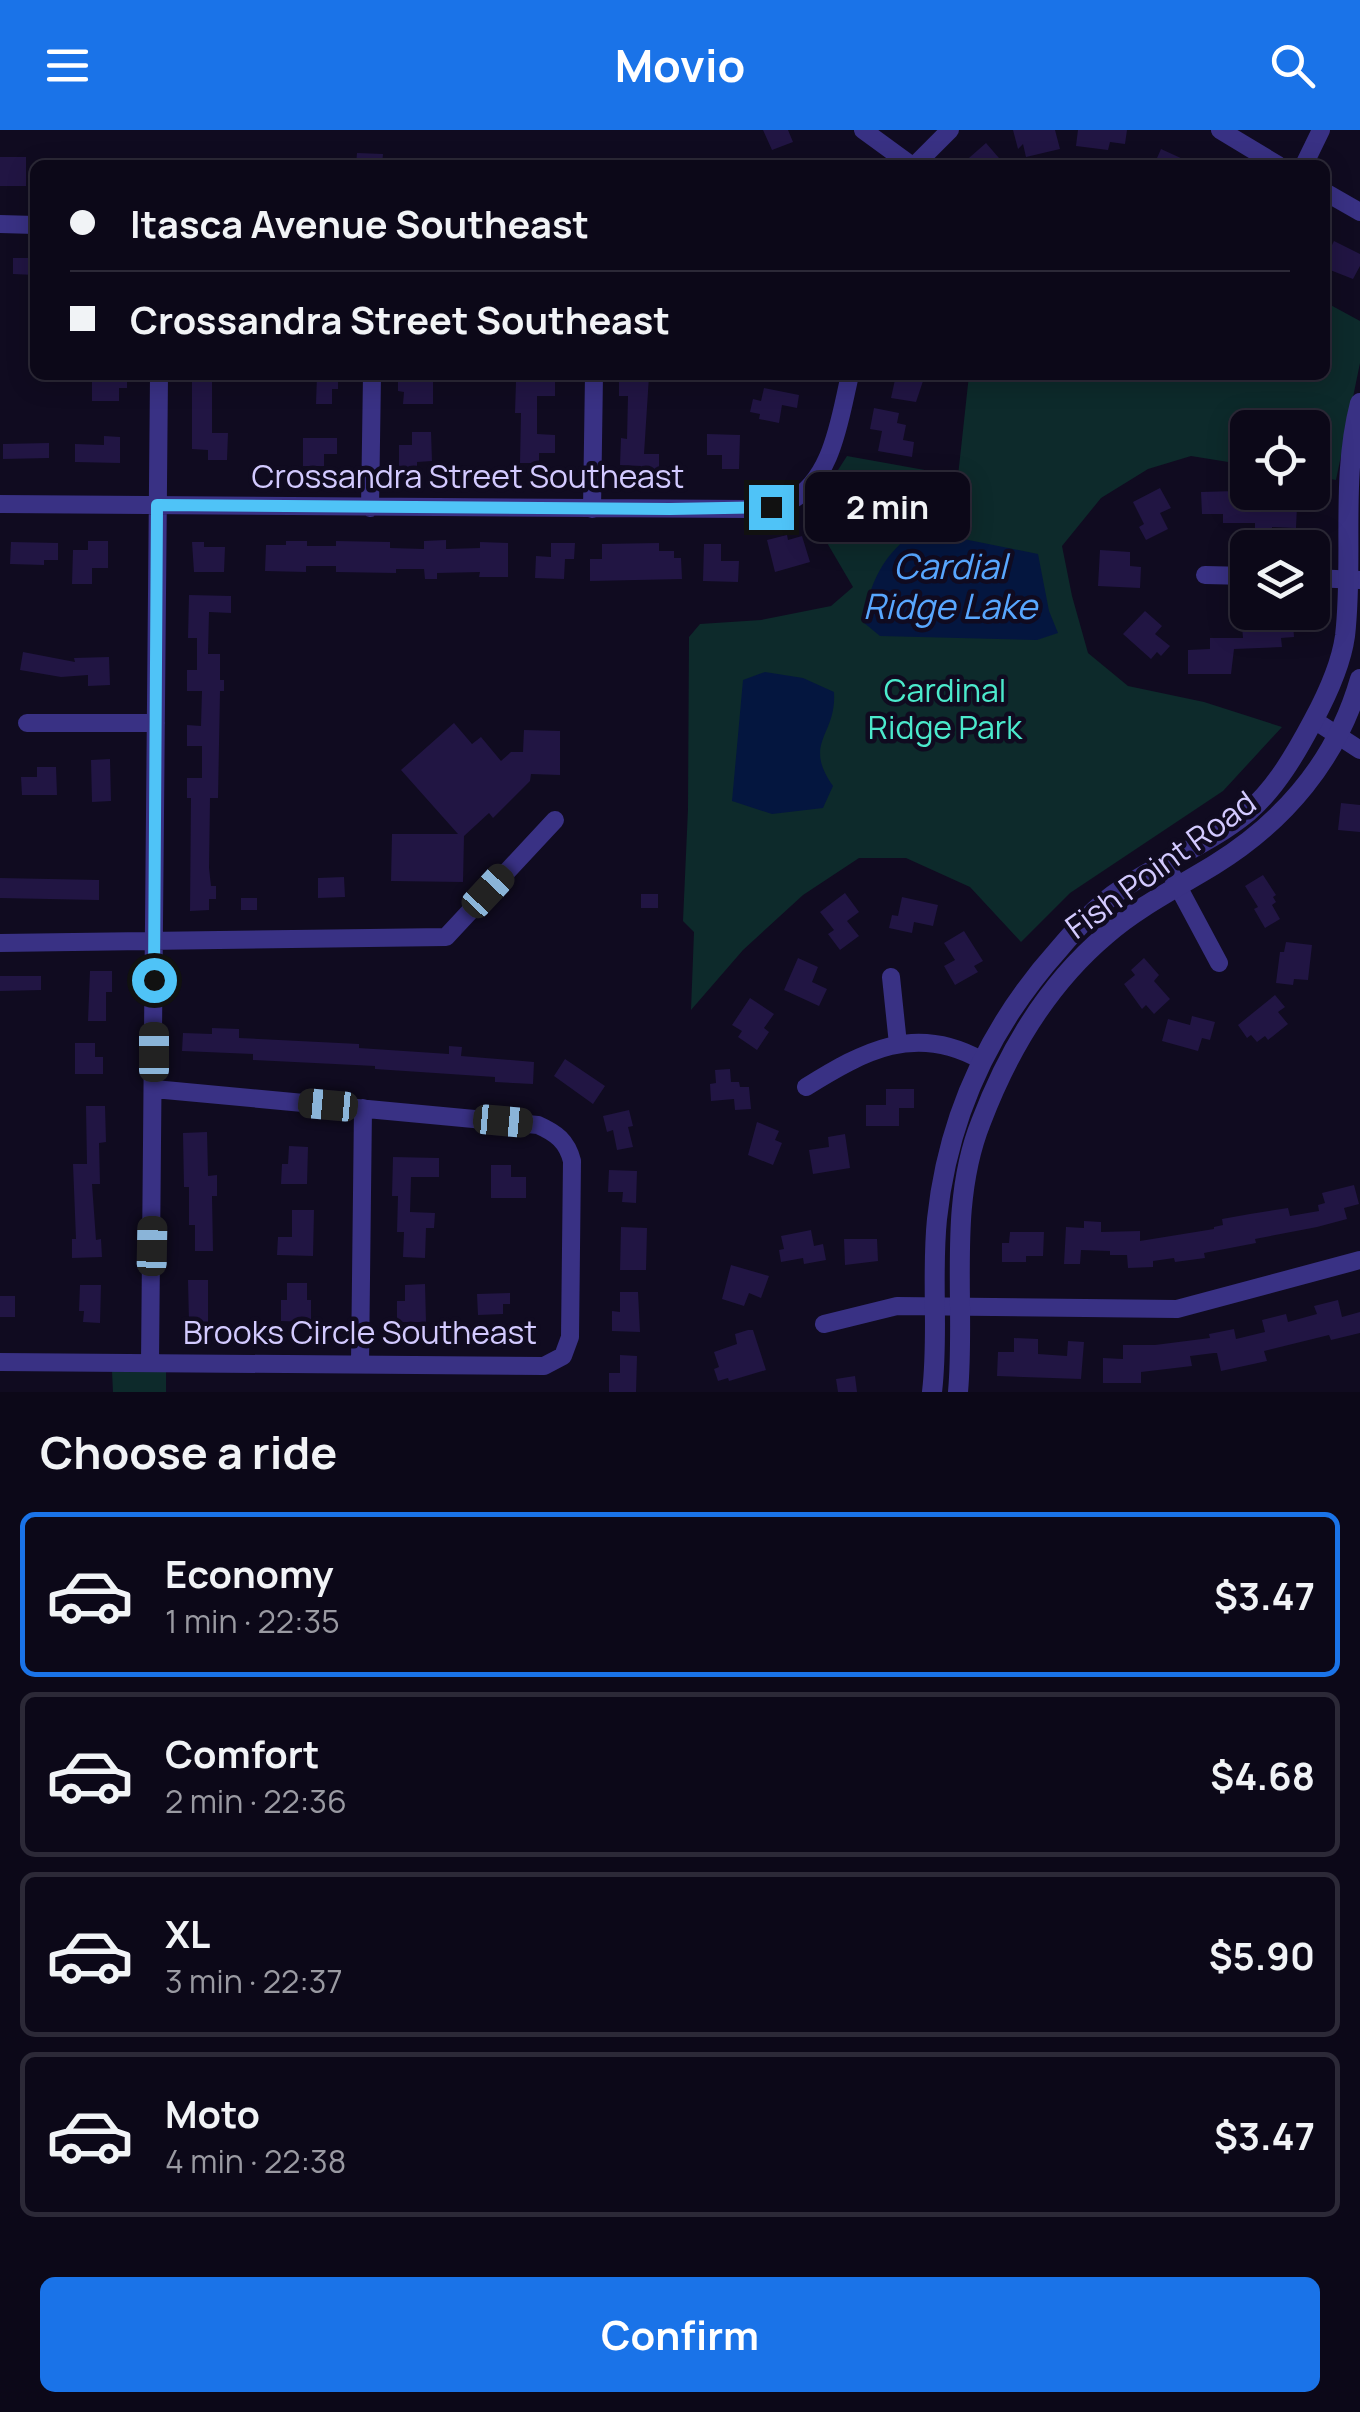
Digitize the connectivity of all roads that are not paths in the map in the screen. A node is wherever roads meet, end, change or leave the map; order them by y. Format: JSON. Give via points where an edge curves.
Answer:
{"nodes":[{"id":1,"x":863,"y":130,"type":"edge"},
{"id":2,"x":950,"y":130,"type":"edge"},
{"id":3,"x":1220,"y":130,"type":"edge"},
{"id":4,"x":1321,"y":130,"type":"edge"},
{"id":5,"x":906,"y":160,"type":"edge"},
{"id":6,"x":918,"y":160,"type":"edge"},
{"id":7,"x":1270,"y":160,"type":"edge"},
{"id":8,"x":1306,"y":160,"type":"edge"},
{"id":9,"x":1330,"y":195,"type":"edge"},
{"id":10,"x":1360,"y":212,"type":"edge"},
{"id":11,"x":0,"y":224,"type":"edge"},
{"id":12,"x":30,"y":224,"type":"edge"},
{"id":13,"x":158,"y":380,"type":"edge"},
{"id":14,"x":372,"y":380,"type":"edge"},
{"id":15,"x":594,"y":380,"type":"edge"},
{"id":16,"x":849,"y":380,"type":"edge"},
{"id":17,"x":1360,"y":403,"type":"edge"},
{"id":18,"x":0,"y":504,"type":"edge"},
{"id":19,"x":157,"y":505,"type":"junction"},
{"id":20,"x":370,"y":508,"type":"junction"},
{"id":21,"x":592,"y":508,"type":"junction"},
{"id":22,"x":1204,"y":575,"type":"dead end"},
{"id":23,"x":1230,"y":576,"type":"edge"},
{"id":24,"x":1353,"y":580,"type":"edge"},
{"id":25,"x":1360,"y":679,"type":"edge"},
{"id":26,"x":1314,"y":720,"type":"junction"},
{"id":27,"x":27,"y":723,"type":"dead end"},
{"id":28,"x":156,"y":723,"type":"junction"},
{"id":29,"x":1338,"y":738,"type":"junction"},
{"id":30,"x":1360,"y":750,"type":"edge"},
{"id":31,"x":555,"y":820,"type":"dead end"},
{"id":32,"x":1166,"y":864,"type":"junction"},
{"id":33,"x":1178,"y":886,"type":"junction"},
{"id":34,"x":0,"y":943,"type":"edge"},
{"id":35,"x":154,"y":943,"type":"junction"},
{"id":36,"x":1219,"y":963,"type":"dead end"},
{"id":37,"x":891,"y":976,"type":"dead end"},
{"id":38,"x":898,"y":1044,"type":"junction"},
{"id":39,"x":981,"y":1060,"type":"junction"},
{"id":40,"x":806,"y":1087,"type":"dead end"},
{"id":41,"x":154,"y":1089,"type":"junction"},
{"id":42,"x":363,"y":1108,"type":"junction"},
{"id":43,"x":1360,"y":1260,"type":"edge"},
{"id":44,"x":960,"y":1304,"type":"junction"},
{"id":45,"x":936,"y":1305,"type":"junction"},
{"id":46,"x":824,"y":1324,"type":"dead end"},
{"id":47,"x":0,"y":1362,"type":"edge"},
{"id":48,"x":150,"y":1363,"type":"junction"},
{"id":49,"x":360,"y":1364,"type":"junction"},
{"id":50,"x":932,"y":1392,"type":"edge"},
{"id":51,"x":958,"y":1392,"type":"edge"}],
"edges":[{"from":1,"to":5,"type":"street"},
{"from":2,"to":6,"type":"street"},
{"from":3,"to":7,"type":"street"},
{"from":4,"to":8,"type":"street"},
{"from":9,"to":10,"type":"street"},
{"from":11,"to":12,"type":"street"},
{"from":13,"to":19,"type":"street"},
{"from":14,"to":20,"type":"street"},
{"from":15,"to":21,"type":"street"},
{"from":16,"to":21,"type":"street","name":"Crossandra Street Southeast","via":[[823,469],[792,501],[748,509]]},
{"from":17,"to":24,"type":"street","name":"Fish Point Road","via":[[1349,462]]},
{"from":18,"to":19,"type":"street","name":"Crossandra Street Southeast"},
{"from":19,"to":20,"type":"street","name":"Crossandra Street Southeast"},
{"from":19,"to":28,"type":"street"},
{"from":20,"to":21,"type":"street","name":"Crossandra Street Southeast"},
{"from":22,"to":23,"type":"street"},
{"from":24,"to":26,"type":"street","name":"Fish Point Road","via":[[1334,675]]},
{"from":25,"to":29,"type":"street","name":"Fish Point Road"},
{"from":26,"to":29,"type":"street"},
{"from":26,"to":32,"type":"street","name":"Fish Point Road","via":[[1277,782],[1247,813]]},
{"from":27,"to":28,"type":"street"},
{"from":28,"to":35,"type":"street"},
{"from":29,"to":30,"type":"street"},
{"from":29,"to":33,"type":"street","name":"Fish Point Road","via":[[1288,809]]},
{"from":31,"to":35,"type":"street","via":[[446,937]]},
{"from":32,"to":33,"type":"street"},
{"from":32,"to":39,"type":"street","name":"Fish Point Road","via":[[1113,896],[1074,932],[1014,1002]]},
{"from":33,"to":36,"type":"street"},
{"from":33,"to":44,"type":"street","name":"Fish Point Road","via":[[1108,933],[1072,968],[1041,1004],[999,1079],[967,1177]]},
{"from":34,"to":35,"type":"street"},
{"from":35,"to":41,"type":"street"},
{"from":37,"to":38,"type":"street"},
{"from":38,"to":39,"type":"street","via":[[942,1042]]},
{"from":38,"to":40,"type":"street","via":[[852,1058]]},
{"from":39,"to":45,"type":"street","name":"Fish Point Road","via":[[944,1174],[934,1255]]},
{"from":41,"to":42,"type":"street","name":"Brooks Circle Southeast"},
{"from":41,"to":48,"type":"street"},
{"from":42,"to":49,"type":"street"},
{"from":42,"to":49,"type":"street","name":"Brooks Circle Southeast","via":[[538,1124],[556,1134],[572,1162],[570,1337],[563,1356],[544,1366]]},
{"from":43,"to":44,"type":"street","via":[[1178,1308]]},
{"from":44,"to":45,"type":"street"},
{"from":44,"to":51,"type":"street","name":"Fish Point Road"},
{"from":45,"to":46,"type":"street","via":[[896,1306]]},
{"from":45,"to":50,"type":"street","name":"Fish Point Road"},
{"from":47,"to":48,"type":"street","name":"Brooks Circle Southeast"},
{"from":48,"to":49,"type":"street","name":"Brooks Circle Southeast"}]}
